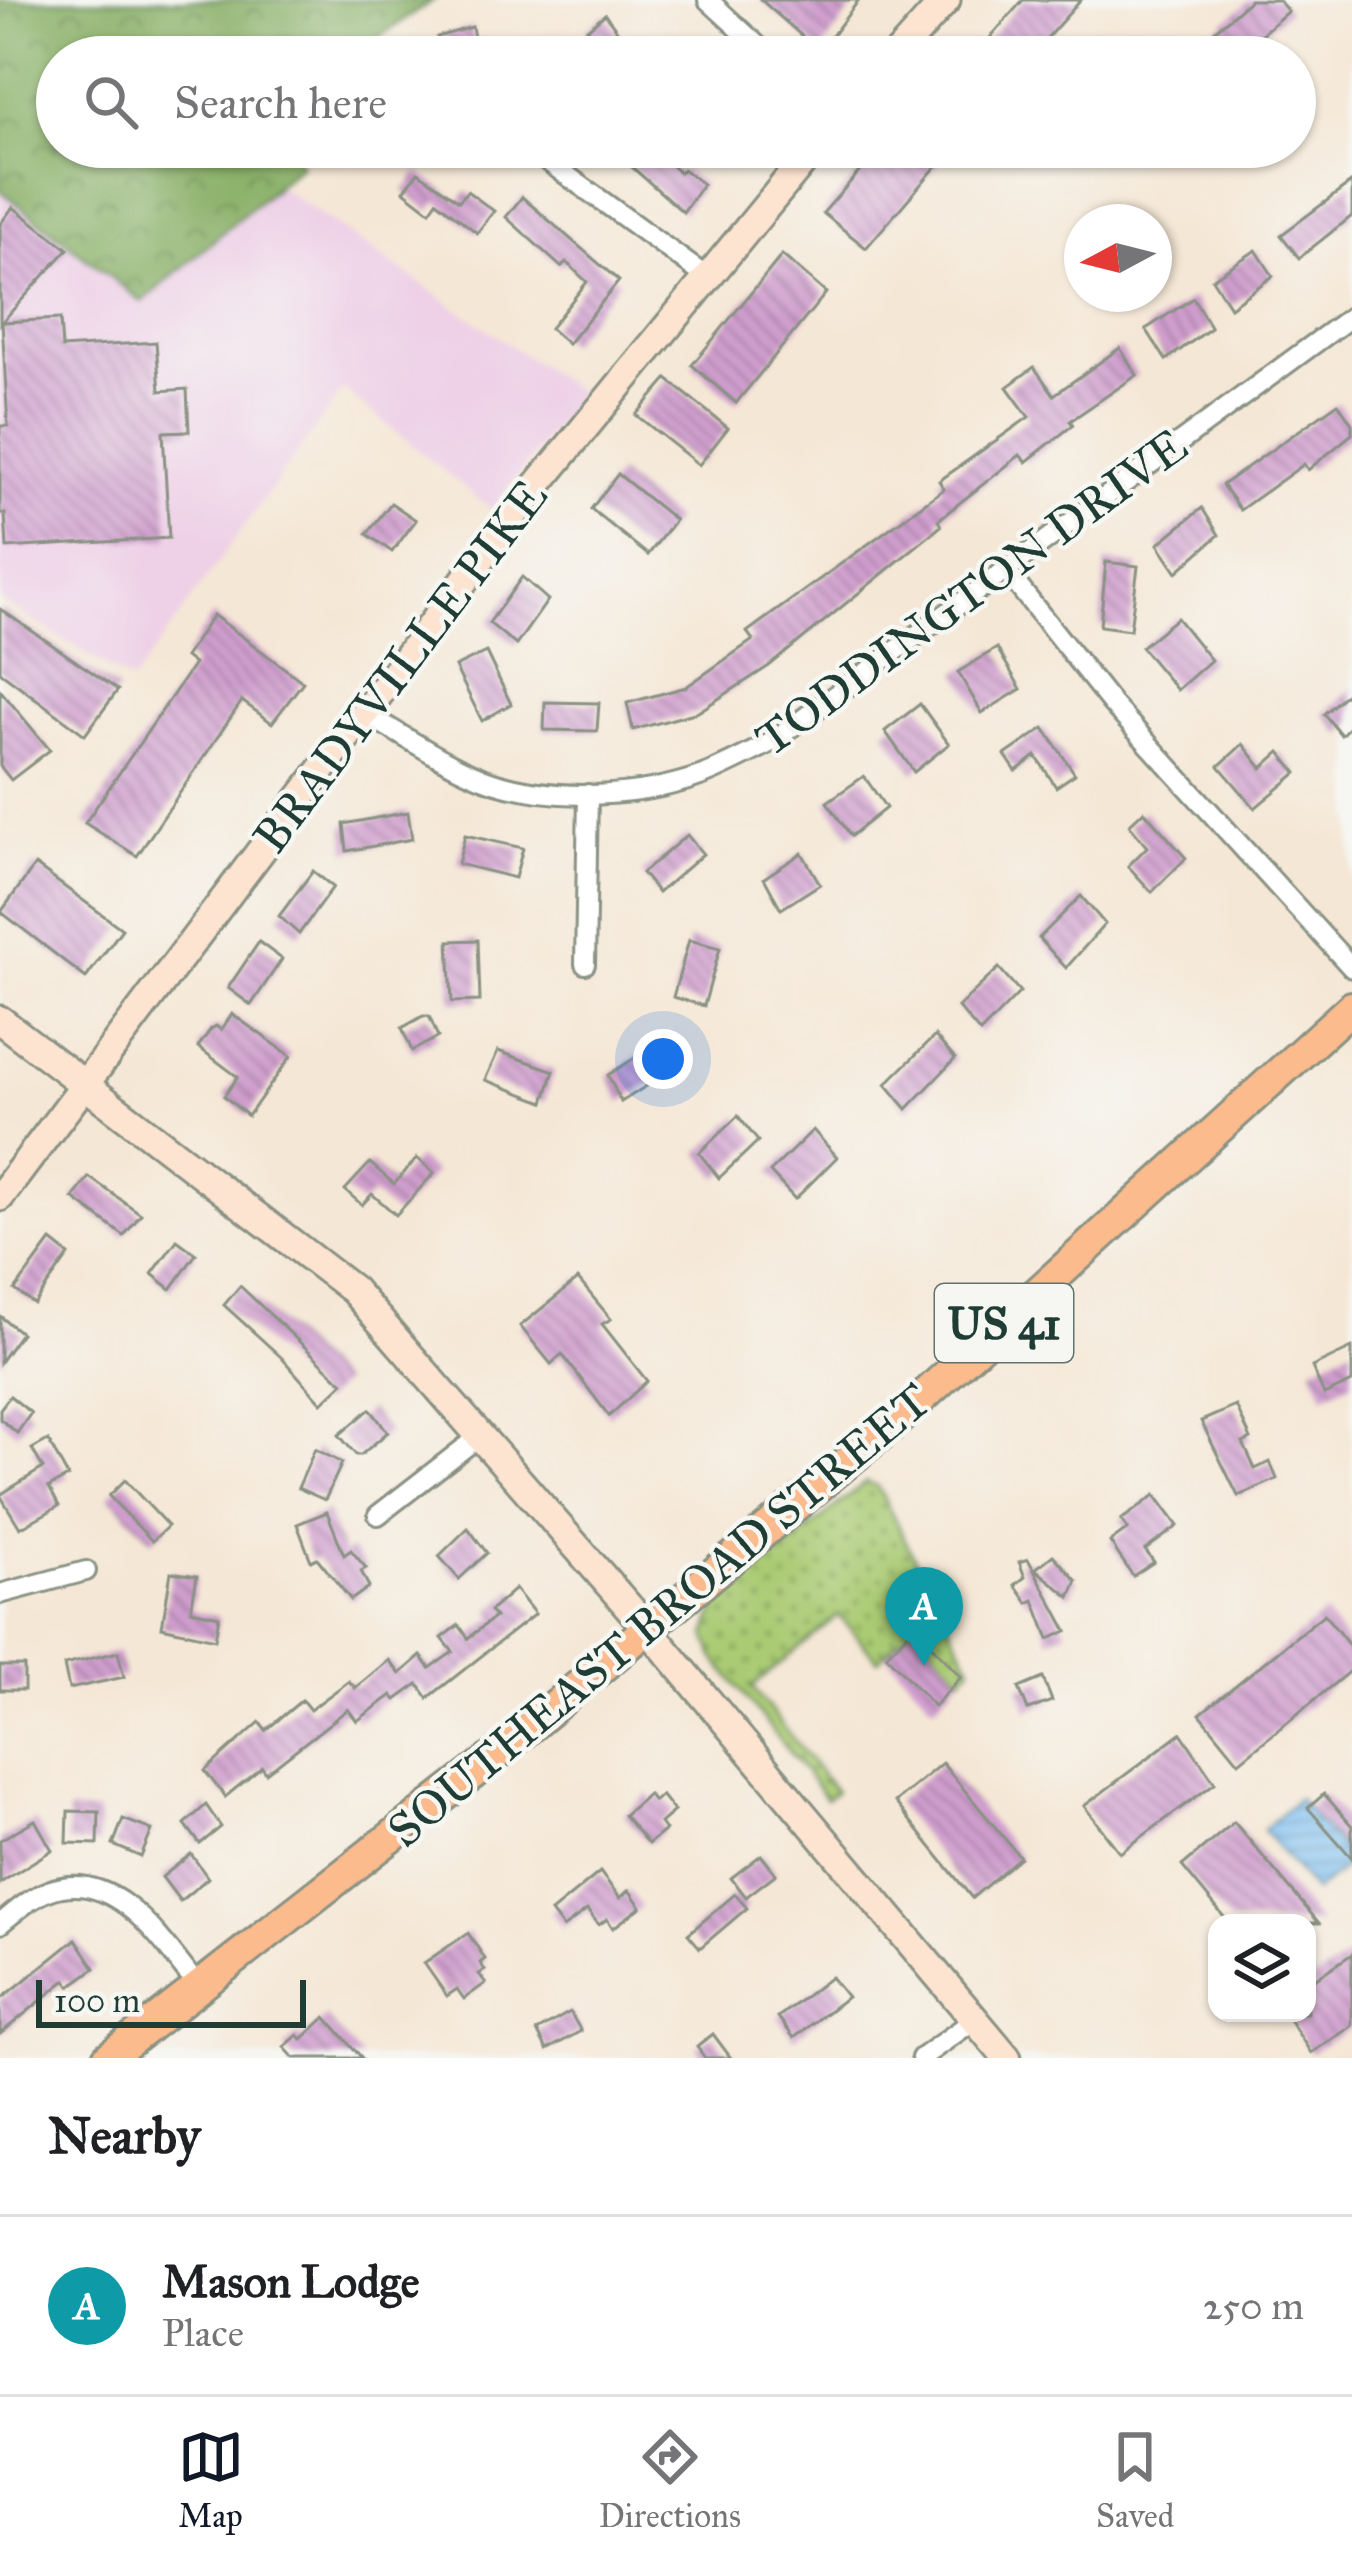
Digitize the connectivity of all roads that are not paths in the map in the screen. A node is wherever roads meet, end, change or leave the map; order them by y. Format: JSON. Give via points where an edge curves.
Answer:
{"nodes":[{"id":1,"x":708,"y":0,"type":"edge"},
{"id":2,"x":946,"y":0,"type":"edge"},
{"id":3,"x":747,"y":36,"type":"edge"},
{"id":4,"x":914,"y":36,"type":"edge"},
{"id":5,"x":557,"y":168,"type":"edge"},
{"id":6,"x":797,"y":168,"type":"edge"},
{"id":7,"x":705,"y":276,"type":"junction"},
{"id":8,"x":1352,"y":316,"type":"edge"},
{"id":9,"x":1007,"y":572,"type":"junction"},
{"id":10,"x":362,"y":712,"type":"junction"},
{"id":11,"x":588,"y":794,"type":"junction"},
{"id":12,"x":585,"y":964,"type":"dead end"},
{"id":13,"x":1352,"y":968,"type":"edge"},
{"id":14,"x":1352,"y":1007,"type":"edge"},
{"id":15,"x":0,"y":1020,"type":"edge"},
{"id":16,"x":86,"y":1084,"type":"junction"},
{"id":17,"x":0,"y":1197,"type":"edge"},
{"id":18,"x":481,"y":1435,"type":"junction"},
{"id":19,"x":378,"y":1515,"type":"dead end"},
{"id":20,"x":86,"y":1571,"type":"dead end"},
{"id":21,"x":0,"y":1594,"type":"edge"},
{"id":22,"x":648,"y":1629,"type":"junction"},
{"id":23,"x":0,"y":1924,"type":"edge"},
{"id":24,"x":199,"y":1988,"type":"junction"},
{"id":25,"x":976,"y":2018,"type":"junction"},
{"id":26,"x":108,"y":2058,"type":"edge"},
{"id":27,"x":921,"y":2058,"type":"edge"},
{"id":28,"x":1007,"y":2058,"type":"edge"}],
"edges":[{"from":1,"to":3,"type":"street"},
{"from":2,"to":4,"type":"main road"},
{"from":5,"to":7,"type":"street"},
{"from":6,"to":7,"type":"main road","name":"BRADYVILLE PIKE"},
{"from":7,"to":10,"type":"main road","name":"BRADYVILLE PIKE"},
{"from":8,"to":9,"type":"street","name":"TODDINGTON DRIVE"},
{"from":9,"to":11,"type":"street","name":"TODDINGTON DRIVE","via":[[770,743],[658,788]]},
{"from":9,"to":13,"type":"street","via":[[1112,704]]},
{"from":10,"to":11,"type":"street","name":"TODDINGTON DRIVE","via":[[491,781]]},
{"from":10,"to":16,"type":"main road","name":"BRADYVILLE PIKE"},
{"from":11,"to":12,"type":"street"},
{"from":14,"to":22,"type":"main road","name":"SOUTHEAST BROAD STREET","number":"US 41","via":[[893,1424]]},
{"from":15,"to":16,"type":"main road"},
{"from":16,"to":17,"type":"main road","name":"BRADYVILLE PIKE"},
{"from":16,"to":18,"type":"main road","via":[[353,1290]]},
{"from":18,"to":19,"type":"street"},
{"from":18,"to":22,"type":"main road"},
{"from":20,"to":21,"type":"street"},
{"from":22,"to":24,"type":"main road","name":"SOUTHEAST BROAD STREET","number":"US 41"},
{"from":22,"to":25,"type":"main road"},
{"from":23,"to":24,"type":"street","via":[[51,1890],[108,1894],[137,1911]]},
{"from":24,"to":26,"type":"main road","name":"SOUTHEAST BROAD STREET","number":"US 41"},
{"from":25,"to":27,"type":"street"},
{"from":25,"to":28,"type":"main road"}]}
